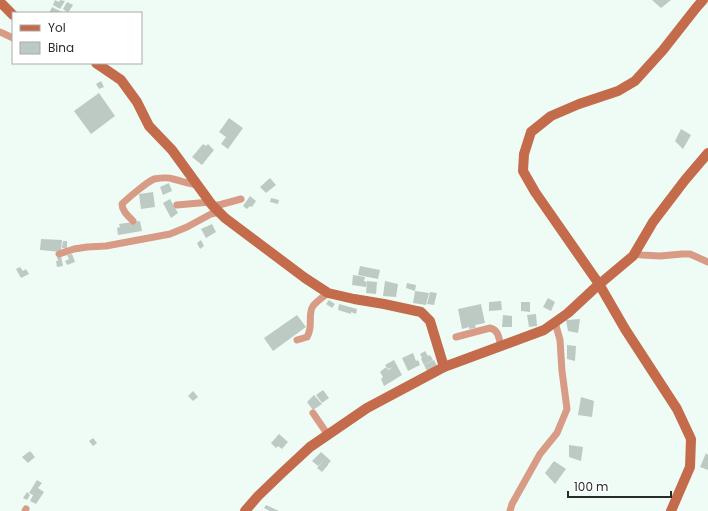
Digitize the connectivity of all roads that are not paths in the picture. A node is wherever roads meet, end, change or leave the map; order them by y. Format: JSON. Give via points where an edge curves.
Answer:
{"nodes":[{"id":1,"x":703,"y":0,"type":"edge"},
{"id":2,"x":0,"y":2,"type":"edge"},
{"id":3,"x":12,"y":14,"type":"edge"},
{"id":4,"x":0,"y":32,"type":"edge"},
{"id":5,"x":12,"y":38,"type":"edge"},
{"id":6,"x":97,"y":64,"type":"edge"},
{"id":7,"x":708,"y":153,"type":"edge"},
{"id":8,"x":198,"y":185,"type":"junction"},
{"id":9,"x":241,"y":199,"type":"dead end"},
{"id":10,"x":177,"y":205,"type":"dead end"},
{"id":11,"x":213,"y":206,"type":"junction"},
{"id":12,"x":133,"y":221,"type":"dead end"},
{"id":13,"x":59,"y":254,"type":"dead end"},
{"id":14,"x":634,"y":254,"type":"junction"},
{"id":15,"x":708,"y":262,"type":"edge"},
{"id":16,"x":599,"y":284,"type":"junction"},
{"id":17,"x":328,"y":293,"type":"junction"},
{"id":18,"x":555,"y":322,"type":"junction"},
{"id":19,"x":456,"y":337,"type":"dead end"},
{"id":20,"x":298,"y":340,"type":"dead end"},
{"id":21,"x":501,"y":347,"type":"junction"},
{"id":22,"x":444,"y":367,"type":"junction"},
{"id":23,"x":313,"y":413,"type":"dead end"},
{"id":24,"x":328,"y":435,"type":"junction"},
{"id":25,"x":245,"y":511,"type":"edge"},
{"id":26,"x":510,"y":511,"type":"edge"},
{"id":27,"x":671,"y":511,"type":"edge"}],
"edges":[{"from":1,"to":16,"type":"street","via":[[635,81],[618,91],[551,116],[531,132],[524,154],[523,171]]},
{"from":2,"to":3,"type":"street"},
{"from":4,"to":5,"type":"street"},
{"from":6,"to":8,"type":"street","via":[[121,80],[137,102],[149,126],[172,150]]},
{"from":7,"to":14,"type":"street","via":[[653,222]]},
{"from":8,"to":11,"type":"street"},
{"from":8,"to":12,"type":"street","via":[[172,178],[154,180],[122,204],[125,213]]},
{"from":9,"to":11,"type":"street"},
{"from":10,"to":11,"type":"street"},
{"from":11,"to":13,"type":"street","via":[[211,214],[170,234],[74,249]]},
{"from":11,"to":17,"type":"street","via":[[225,218]]},
{"from":14,"to":15,"type":"street","via":[[690,254]]},
{"from":14,"to":16,"type":"street"},
{"from":16,"to":18,"type":"street"},
{"from":16,"to":27,"type":"street","via":[[677,409],[691,439],[690,467]]},
{"from":17,"to":20,"type":"street","via":[[312,307],[310,332],[307,337]]},
{"from":17,"to":22,"type":"street","via":[[421,312],[430,321]]},
{"from":18,"to":21,"type":"street","via":[[544,330]]},
{"from":18,"to":26,"type":"street","via":[[560,340],[567,409],[556,433],[540,454]]},
{"from":19,"to":21,"type":"street","via":[[490,328],[497,331]]},
{"from":21,"to":22,"type":"street"},
{"from":22,"to":24,"type":"street","via":[[367,408]]},
{"from":23,"to":24,"type":"street"},
{"from":24,"to":25,"type":"street","via":[[283,472]]}]}
